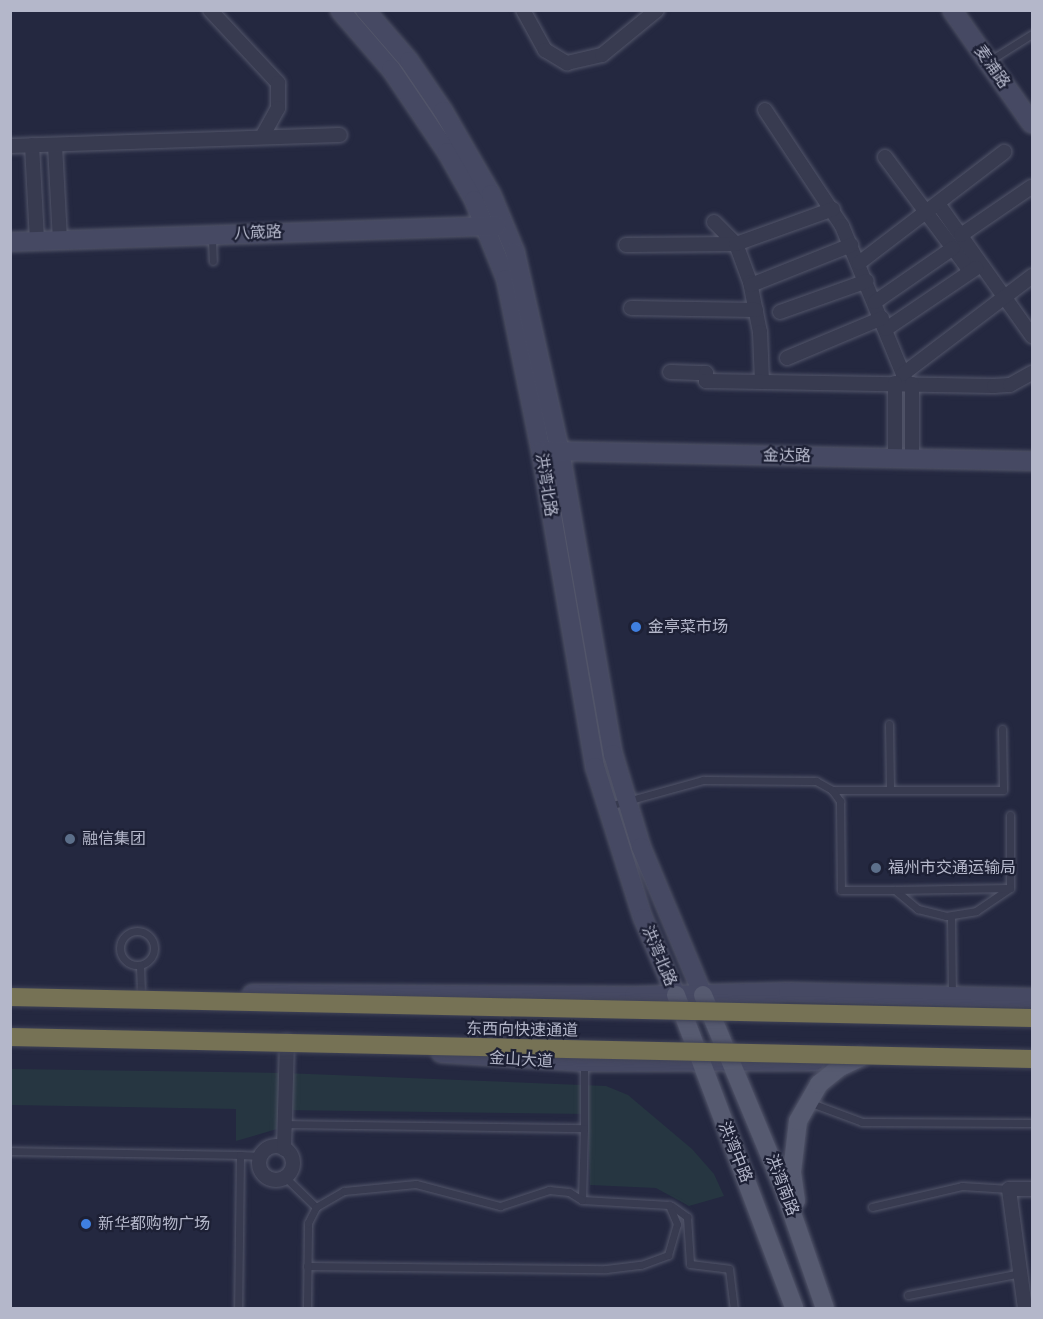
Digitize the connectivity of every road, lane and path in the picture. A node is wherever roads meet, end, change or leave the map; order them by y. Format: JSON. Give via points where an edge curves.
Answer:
{"nodes":[{"id":1,"x":210,"y":10,"type":"edge"},
{"id":2,"x":340,"y":10,"type":"edge"},
{"id":3,"x":365,"y":10,"type":"edge"},
{"id":4,"x":522,"y":10,"type":"edge"},
{"id":5,"x":657,"y":10,"type":"edge"},
{"id":6,"x":952,"y":10,"type":"edge"},
{"id":7,"x":1032,"y":34,"type":"edge"},
{"id":8,"x":988,"y":61,"type":"junction"},
{"id":9,"x":765,"y":110,"type":"dead end"},
{"id":10,"x":1032,"y":123,"type":"edge"},
{"id":11,"x":340,"y":135,"type":"dead end"},
{"id":12,"x":262,"y":137,"type":"junction"},
{"id":13,"x":32,"y":145,"type":"junction"},
{"id":14,"x":55,"y":145,"type":"junction"},
{"id":15,"x":10,"y":146,"type":"edge"},
{"id":16,"x":1004,"y":152,"type":"dead end"},
{"id":17,"x":885,"y":157,"type":"dead end"},
{"id":18,"x":1032,"y":187,"type":"edge"},
{"id":19,"x":939,"y":205,"type":"junction"},
{"id":20,"x":833,"y":209,"type":"junction"},
{"id":21,"x":927,"y":214,"type":"junction"},
{"id":22,"x":714,"y":222,"type":"dead end"},
{"id":23,"x":486,"y":226,"type":"junction"},
{"id":24,"x":505,"y":226,"type":"junction"},
{"id":25,"x":212,"y":235,"type":"junction"},
{"id":26,"x":961,"y":235,"type":"junction"},
{"id":27,"x":60,"y":240,"type":"junction"},
{"id":28,"x":37,"y":241,"type":"junction"},
{"id":29,"x":10,"y":242,"type":"edge"},
{"id":30,"x":736,"y":244,"type":"junction"},
{"id":31,"x":851,"y":244,"type":"junction"},
{"id":32,"x":626,"y":246,"type":"dead end"},
{"id":33,"x":953,"y":248,"type":"junction"},
{"id":34,"x":213,"y":261,"type":"dead end"},
{"id":35,"x":860,"y":263,"type":"junction"},
{"id":36,"x":976,"y":268,"type":"junction"},
{"id":37,"x":1032,"y":276,"type":"edge"},
{"id":38,"x":867,"y":281,"type":"junction"},
{"id":39,"x":751,"y":285,"type":"junction"},
{"id":40,"x":1005,"y":297,"type":"junction"},
{"id":41,"x":875,"y":302,"type":"junction"},
{"id":42,"x":631,"y":308,"type":"dead end"},
{"id":43,"x":756,"y":310,"type":"junction"},
{"id":44,"x":780,"y":312,"type":"dead end"},
{"id":45,"x":884,"y":323,"type":"junction"},
{"id":46,"x":1032,"y":336,"type":"edge"},
{"id":47,"x":787,"y":358,"type":"dead end"},
{"id":48,"x":670,"y":372,"type":"dead end"},
{"id":49,"x":1032,"y":373,"type":"edge"},
{"id":50,"x":762,"y":381,"type":"junction"},
{"id":51,"x":904,"y":381,"type":"junction"},
{"id":52,"x":541,"y":451,"type":"junction"},
{"id":53,"x":560,"y":451,"type":"junction"},
{"id":54,"x":904,"y":458,"type":"junction"},
{"id":55,"x":1032,"y":461,"type":"edge"},
{"id":56,"x":889,"y":724,"type":"dead end"},
{"id":57,"x":1002,"y":729,"type":"dead end"},
{"id":58,"x":832,"y":790,"type":"junction"},
{"id":59,"x":890,"y":790,"type":"junction"},
{"id":60,"x":626,"y":801,"type":"junction"},
{"id":61,"x":606,"y":806,"type":"junction"},
{"id":62,"x":1010,"y":815,"type":"dead end"},
{"id":63,"x":1010,"y":888,"type":"junction"},
{"id":64,"x":895,"y":890,"type":"junction"},
{"id":65,"x":951,"y":915,"type":"junction"},
{"id":66,"x":140,"y":965,"type":"junction"},
{"id":67,"x":10,"y":995,"type":"edge"},
{"id":68,"x":141,"y":995,"type":"junction"},
{"id":69,"x":676,"y":995,"type":"junction"},
{"id":70,"x":703,"y":995,"type":"junction"},
{"id":71,"x":952,"y":995,"type":"junction"},
{"id":72,"x":1032,"y":998,"type":"edge"},
{"id":73,"x":1032,"y":1018,"type":"edge"},
{"id":74,"x":10,"y":1037,"type":"edge"},
{"id":75,"x":287,"y":1042,"type":"junction"},
{"id":76,"x":861,"y":1057,"type":"junction"},
{"id":77,"x":1032,"y":1060,"type":"edge"},
{"id":78,"x":584,"y":1062,"type":"junction"},
{"id":79,"x":700,"y":1063,"type":"junction"},
{"id":80,"x":733,"y":1063,"type":"junction"},
{"id":81,"x":807,"y":1101,"type":"junction"},
{"id":82,"x":1032,"y":1123,"type":"edge"},
{"id":83,"x":285,"y":1124,"type":"junction"},
{"id":84,"x":584,"y":1128,"type":"junction"},
{"id":85,"x":284,"y":1149,"type":"junction"},
{"id":86,"x":10,"y":1150,"type":"edge"},
{"id":87,"x":240,"y":1155,"type":"junction"},
{"id":88,"x":261,"y":1156,"type":"junction"},
{"id":89,"x":285,"y":1178,"type":"junction"},
{"id":90,"x":1009,"y":1189,"type":"junction"},
{"id":91,"x":1032,"y":1190,"type":"edge"},
{"id":92,"x":582,"y":1200,"type":"junction"},
{"id":93,"x":669,"y":1205,"type":"junction"},
{"id":94,"x":316,"y":1207,"type":"junction"},
{"id":95,"x":872,"y":1207,"type":"dead end"},
{"id":96,"x":800,"y":1233,"type":"junction"},
{"id":97,"x":307,"y":1266,"type":"junction"},
{"id":98,"x":1021,"y":1273,"type":"junction"},
{"id":99,"x":908,"y":1295,"type":"dead end"},
{"id":100,"x":238,"y":1308,"type":"edge"},
{"id":101,"x":307,"y":1308,"type":"edge"},
{"id":102,"x":734,"y":1308,"type":"edge"},
{"id":103,"x":794,"y":1308,"type":"edge"},
{"id":104,"x":825,"y":1308,"type":"edge"},
{"id":105,"x":1025,"y":1308,"type":"edge"}],
"edges":[{"from":1,"to":12,"type":"street","via":[[278,84],[278,108]]},
{"from":2,"to":23,"type":"main road","name":"洪湾北路","via":[[412,98],[447,152]]},
{"from":3,"to":24,"type":"main road","name":"洪湾北路","via":[[429,88]]},
{"from":4,"to":5,"type":"street","via":[[545,50],[567,63],[602,55]]},
{"from":6,"to":8,"type":"main road","name":"麦浦路"},
{"from":7,"to":8,"type":"lane"},
{"from":8,"to":10,"type":"main road","name":"麦浦路"},
{"from":9,"to":20,"type":"street"},
{"from":11,"to":12,"type":"street"},
{"from":12,"to":14,"type":"street"},
{"from":13,"to":14,"type":"street"},
{"from":13,"to":15,"type":"street"},
{"from":13,"to":28,"type":"street"},
{"from":14,"to":27,"type":"street"},
{"from":16,"to":19,"type":"street"},
{"from":17,"to":21,"type":"street"},
{"from":18,"to":26,"type":"street"},
{"from":19,"to":21,"type":"street"},
{"from":19,"to":26,"type":"street"},
{"from":20,"to":30,"type":"street"},
{"from":20,"to":31,"type":"street"},
{"from":21,"to":33,"type":"street"},
{"from":21,"to":35,"type":"street"},
{"from":22,"to":30,"type":"street"},
{"from":23,"to":24,"type":"main road","name":"八箴路"},
{"from":23,"to":25,"type":"main road","name":"八箴路"},
{"from":23,"to":52,"type":"main road","name":"洪湾北路","via":[[507,279]]},
{"from":24,"to":53,"type":"main road","name":"洪湾北路","via":[[522,277]]},
{"from":25,"to":27,"type":"main road","name":"八箴路"},
{"from":25,"to":34,"type":"lane"},
{"from":26,"to":36,"type":"street"},
{"from":27,"to":28,"type":"main road","name":"八箴路"},
{"from":28,"to":29,"type":"main road","name":"八箴路"},
{"from":30,"to":32,"type":"street"},
{"from":30,"to":39,"type":"street"},
{"from":31,"to":35,"type":"street"},
{"from":31,"to":39,"type":"street"},
{"from":33,"to":36,"type":"street"},
{"from":33,"to":41,"type":"street"},
{"from":35,"to":38,"type":"street"},
{"from":36,"to":40,"type":"street"},
{"from":36,"to":45,"type":"street"},
{"from":37,"to":40,"type":"street"},
{"from":38,"to":41,"type":"street"},
{"from":38,"to":44,"type":"street"},
{"from":39,"to":43,"type":"street"},
{"from":40,"to":46,"type":"street"},
{"from":40,"to":51,"type":"street"},
{"from":41,"to":45,"type":"street"},
{"from":42,"to":43,"type":"street"},
{"from":43,"to":50,"type":"street"},
{"from":45,"to":47,"type":"street"},
{"from":45,"to":51,"type":"street"},
{"from":48,"to":50,"type":"street","via":[[706,373],[706,381]]},
{"from":49,"to":51,"type":"street","via":[[1003,386]]},
{"from":50,"to":51,"type":"street"},
{"from":51,"to":54,"type":"street"},
{"from":52,"to":53,"type":"main road","name":"金达路"},
{"from":52,"to":61,"type":"main road","name":"洪湾北路","via":[[582,696]]},
{"from":53,"to":54,"type":"main road","name":"金达路"},
{"from":53,"to":60,"type":"main road","name":"洪湾北路","via":[[605,719]]},
{"from":54,"to":55,"type":"main road","name":"金达路"},
{"from":56,"to":59,"type":"lane"},
{"from":57,"to":59,"type":"lane","via":[[1003,790]]},
{"from":58,"to":59,"type":"lane"},
{"from":58,"to":60,"type":"lane","via":[[808,780],[710,780]]},
{"from":58,"to":64,"type":"lane","via":[[841,808],[841,890]]},
{"from":60,"to":61,"type":"lane"},
{"from":60,"to":70,"type":"main road","name":"洪湾北路"},
{"from":61,"to":69,"type":"main road","name":"洪湾北路","via":[[643,918]]},
{"from":62,"to":63,"type":"lane"},
{"from":63,"to":64,"type":"lane"},
{"from":63,"to":65,"type":"lane","via":[[976,911]]},
{"from":64,"to":65,"type":"lane","via":[[918,909]]},
{"from":65,"to":71,"type":"lane"},
{"from":66,"to":66,"type":"lane","via":[[153,956],[154,946],[145,933],[134,931],[124,937],[121,954],[129,963]]},
{"from":66,"to":68,"type":"lane"},
{"from":67,"to":68,"type":"main road"},
{"from":67,"to":73,"type":"highway","name":"东西向快速通道","bridge":true},
{"from":68,"to":69,"type":"main road"},
{"from":69,"to":70,"type":"main road"},
{"from":69,"to":79,"type":"main road","name":"洪湾中路"},
{"from":70,"to":71,"type":"main road"},
{"from":70,"to":80,"type":"main road","name":"洪湾南路"},
{"from":71,"to":72,"type":"main road"},
{"from":74,"to":75,"type":"main road","name":"金山大道"},
{"from":74,"to":77,"type":"highway","name":"东西向快速通道","bridge":true},
{"from":75,"to":78,"type":"main road","name":"金山大道","via":[[346,1043],[503,1060]]},
{"from":75,"to":83,"type":"street"},
{"from":76,"to":77,"type":"main road","name":"金山大道"},
{"from":76,"to":80,"type":"main road","name":"金山大道"},
{"from":76,"to":81,"type":"main road","via":[[840,1067]]},
{"from":78,"to":79,"type":"main road","name":"金山大道"},
{"from":78,"to":84,"type":"lane"},
{"from":79,"to":80,"type":"main road","name":"金山大道"},
{"from":79,"to":103,"type":"main road","name":"洪湾中路"},
{"from":80,"to":96,"type":"main road","name":"洪湾南路"},
{"from":81,"to":82,"type":"lane","via":[[862,1122]]},
{"from":81,"to":96,"type":"main road","via":[[793,1145],[792,1172]]},
{"from":83,"to":84,"type":"lane"},
{"from":83,"to":85,"type":"street"},
{"from":84,"to":92,"type":"lane"},
{"from":85,"to":88,"type":"street","via":[[272,1147]]},
{"from":85,"to":89,"type":"street","via":[[293,1164]]},
{"from":86,"to":87,"type":"lane"},
{"from":87,"to":88,"type":"lane"},
{"from":87,"to":100,"type":"lane"},
{"from":88,"to":89,"type":"street","via":[[264,1174],[274,1180]]},
{"from":89,"to":94,"type":"lane"},
{"from":90,"to":91,"type":"street"},
{"from":90,"to":95,"type":"lane","via":[[962,1186]]},
{"from":90,"to":98,"type":"street"},
{"from":92,"to":93,"type":"lane"},
{"from":92,"to":94,"type":"lane","via":[[570,1192],[549,1190],[500,1206],[429,1185],[405,1184],[358,1187]]},
{"from":93,"to":97,"type":"lane","via":[[677,1215],[672,1249],[652,1263],[630,1267]]},
{"from":93,"to":102,"type":"lane","via":[[682,1210],[687,1218],[690,1264],[729,1269]]},
{"from":94,"to":97,"type":"lane","via":[[308,1223]]},
{"from":96,"to":104,"type":"main road","name":"洪湾南路"},
{"from":97,"to":101,"type":"lane"},
{"from":98,"to":99,"type":"lane"},
{"from":98,"to":105,"type":"street"}]}
